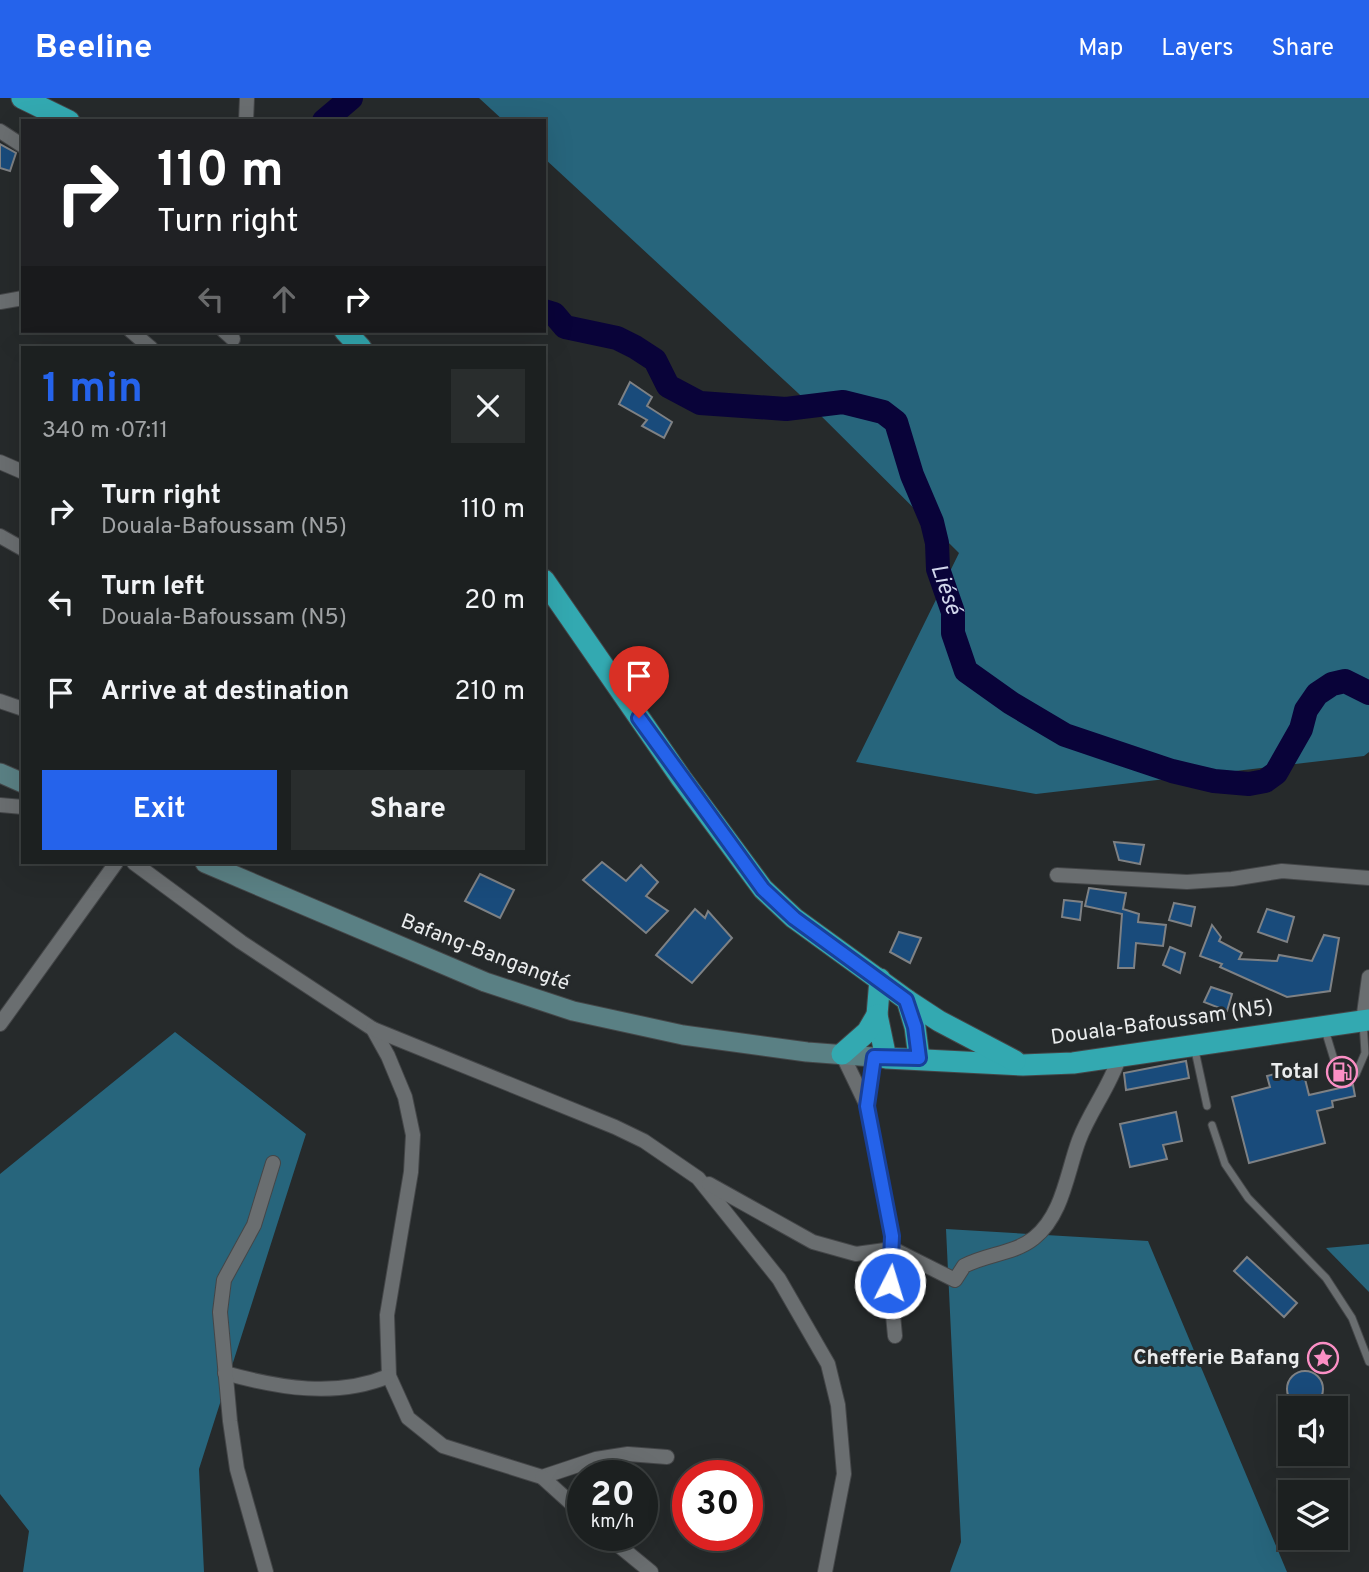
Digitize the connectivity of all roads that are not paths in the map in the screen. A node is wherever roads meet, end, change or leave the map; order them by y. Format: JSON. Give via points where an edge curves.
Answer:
{"nodes":[{"id":1,"x":22,"y":98,"type":"edge"},
{"id":2,"x":247,"y":98,"type":"edge"},
{"id":3,"x":65,"y":119,"type":"edge"},
{"id":4,"x":246,"y":119,"type":"edge"},
{"id":5,"x":0,"y":131,"type":"edge"},
{"id":6,"x":21,"y":145,"type":"edge"},
{"id":7,"x":21,"y":298,"type":"edge"},
{"id":8,"x":0,"y":302,"type":"edge"},
{"id":9,"x":133,"y":333,"type":"edge"},
{"id":10,"x":347,"y":333,"type":"edge"},
{"id":11,"x":149,"y":346,"type":"edge"},
{"id":12,"x":359,"y":346,"type":"edge"},
{"id":13,"x":0,"y":462,"type":"edge"},
{"id":14,"x":21,"y":471,"type":"edge"},
{"id":15,"x":0,"y":536,"type":"edge"},
{"id":16,"x":21,"y":548,"type":"edge"},
{"id":17,"x":546,"y":583,"type":"edge"},
{"id":18,"x":0,"y":701,"type":"edge"},
{"id":19,"x":21,"y":708,"type":"edge"},
{"id":20,"x":0,"y":773,"type":"edge"},
{"id":21,"x":21,"y":782,"type":"edge"},
{"id":22,"x":0,"y":805,"type":"edge"},
{"id":23,"x":21,"y":807,"type":"edge"},
{"id":24,"x":115,"y":864,"type":"edge"},
{"id":25,"x":135,"y":864,"type":"edge"},
{"id":26,"x":207,"y":864,"type":"edge"},
{"id":27,"x":1057,"y":874,"type":"dead end"},
{"id":28,"x":1369,"y":878,"type":"edge"},
{"id":29,"x":1369,"y":977,"type":"edge"},
{"id":30,"x":880,"y":979,"type":"junction"},
{"id":31,"x":906,"y":1000,"type":"junction"},
{"id":32,"x":877,"y":1015,"type":"junction"},
{"id":33,"x":1366,"y":1020,"type":"edge"},
{"id":34,"x":0,"y":1024,"type":"edge"},
{"id":35,"x":1323,"y":1026,"type":"junction"},
{"id":36,"x":373,"y":1029,"type":"junction"},
{"id":37,"x":1194,"y":1045,"type":"junction"},
{"id":38,"x":842,"y":1054,"type":"junction"},
{"id":39,"x":880,"y":1057,"type":"junction"},
{"id":40,"x":919,"y":1058,"type":"junction"},
{"id":41,"x":1119,"y":1058,"type":"junction"},
{"id":42,"x":1023,"y":1065,"type":"junction"},
{"id":43,"x":867,"y":1106,"type":"junction"},
{"id":44,"x":1207,"y":1106,"type":"dead end"},
{"id":45,"x":1212,"y":1125,"type":"dead end"},
{"id":46,"x":273,"y":1164,"type":"dead end"},
{"id":47,"x":698,"y":1178,"type":"junction"},
{"id":48,"x":893,"y":1249,"type":"junction"},
{"id":49,"x":895,"y":1336,"type":"dead end"},
{"id":50,"x":1369,"y":1362,"type":"edge"},
{"id":51,"x":225,"y":1373,"type":"junction"},
{"id":52,"x":389,"y":1376,"type":"junction"},
{"id":53,"x":667,"y":1457,"type":"dead end"},
{"id":54,"x":542,"y":1477,"type":"junction"},
{"id":55,"x":567,"y":1500,"type":"edge"},
{"id":56,"x":625,"y":1551,"type":"edge"},
{"id":57,"x":266,"y":1572,"type":"edge"},
{"id":58,"x":651,"y":1572,"type":"edge"},
{"id":59,"x":825,"y":1572,"type":"edge"}],
"edges":[{"from":1,"to":3,"type":"highway"},
{"from":2,"to":4,"type":"street"},
{"from":5,"to":6,"type":"street"},
{"from":7,"to":8,"type":"street"},
{"from":9,"to":11,"type":"street"},
{"from":10,"to":12,"type":"highway"},
{"from":13,"to":14,"type":"street"},
{"from":15,"to":16,"type":"street"},
{"from":17,"to":30,"type":"highway","via":[[763,889],[794,918]]},
{"from":18,"to":19,"type":"street"},
{"from":20,"to":21,"type":"street"},
{"from":22,"to":23,"type":"street"},
{"from":24,"to":34,"type":"street"},
{"from":25,"to":36,"type":"street","via":[[241,942]]},
{"from":26,"to":38,"type":"street","name":"Bafang-Bangangté","via":[[485,982],[573,1011],[682,1035]]},
{"from":27,"to":28,"type":"street","via":[[1187,881],[1282,871]]},
{"from":29,"to":33,"type":"street"},
{"from":30,"to":31,"type":"highway"},
{"from":30,"to":32,"type":"highway"},
{"from":31,"to":40,"type":"highway"},
{"from":31,"to":42,"type":"highway"},
{"from":32,"to":38,"type":"highway","via":[[867,1032]]},
{"from":32,"to":39,"type":"highway"},
{"from":33,"to":35,"type":"highway","name":"Douala-Bafoussam (N5)"},
{"from":33,"to":35,"type":"lane","via":[[1365,1053],[1356,1074],[1336,1066]]},
{"from":35,"to":37,"type":"highway","name":"Douala-Bafoussam (N5)"},
{"from":36,"to":47,"type":"street","via":[[615,1126]]},
{"from":36,"to":52,"type":"street","via":[[399,1080],[413,1135],[387,1315]]},
{"from":37,"to":41,"type":"highway","name":"Douala-Bafoussam (N5)"},
{"from":37,"to":44,"type":"lane"},
{"from":38,"to":39,"type":"street","name":"Bafang-Bangangté"},
{"from":38,"to":43,"type":"street"},
{"from":39,"to":40,"type":"highway","name":"Douala-Bafoussam (N5)"},
{"from":39,"to":43,"type":"street"},
{"from":40,"to":42,"type":"highway","name":"Douala-Bafoussam (N5)"},
{"from":41,"to":42,"type":"highway","name":"Douala-Bafoussam (N5)"},
{"from":41,"to":48,"type":"street","via":[[1107,1091],[1079,1140],[1055,1210],[1034,1238],[964,1266],[954,1281]]},
{"from":43,"to":48,"type":"street"},
{"from":45,"to":50,"type":"lane","via":[[1225,1164],[1248,1198],[1326,1278],[1352,1318]]},
{"from":46,"to":51,"type":"street","via":[[254,1225],[231,1262],[220,1296]]},
{"from":47,"to":48,"type":"street","via":[[773,1223],[834,1250],[856,1255]]},
{"from":47,"to":59,"type":"street","via":[[779,1279],[828,1364],[838,1405],[844,1474]]},
{"from":48,"to":49,"type":"street","via":[[890,1283]]},
{"from":51,"to":52,"type":"street","via":[[260,1383],[337,1390]]},
{"from":51,"to":57,"type":"street","via":[[237,1469]]},
{"from":52,"to":54,"type":"street","via":[[408,1418],[443,1446]]},
{"from":53,"to":54,"type":"street","via":[[628,1454],[596,1458]]},
{"from":54,"to":55,"type":"street"},
{"from":56,"to":58,"type":"street"}]}
